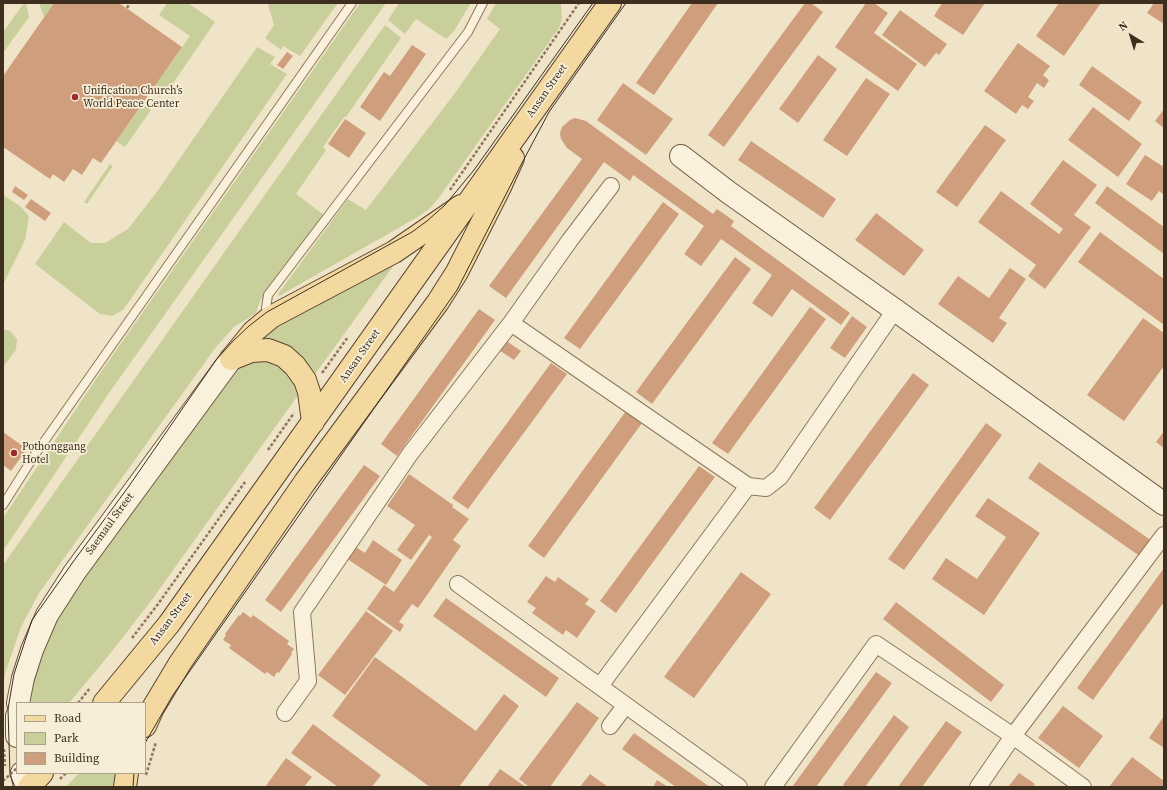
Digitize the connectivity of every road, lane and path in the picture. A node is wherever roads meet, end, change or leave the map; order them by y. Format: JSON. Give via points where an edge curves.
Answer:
{"nodes":[{"id":1,"x":130,"y":3,"type":"edge"},
{"id":2,"x":352,"y":3,"type":"edge"},
{"id":3,"x":483,"y":3,"type":"edge"},
{"id":4,"x":610,"y":3,"type":"edge"},
{"id":5,"x":127,"y":8,"type":"dead end"},
{"id":6,"x":533,"y":111,"type":"junction"},
{"id":7,"x":681,"y":156,"type":"dead end"},
{"id":8,"x":611,"y":186,"type":"dead end"},
{"id":9,"x":472,"y":199,"type":"junction"},
{"id":10,"x":895,"y":310,"type":"junction"},
{"id":11,"x":271,"y":317,"type":"junction"},
{"id":12,"x":512,"y":323,"type":"junction"},
{"id":13,"x":349,"y":336,"type":"dead end"},
{"id":14,"x":231,"y":359,"type":"junction"},
{"id":15,"x":308,"y":392,"type":"junction"},
{"id":16,"x":313,"y":422,"type":"junction"},
{"id":17,"x":265,"y":454,"type":"dead end"},
{"id":18,"x":248,"y":478,"type":"dead end"},
{"id":19,"x":748,"y":486,"type":"junction"},
{"id":20,"x":1164,"y":504,"type":"edge"},
{"id":21,"x":3,"y":505,"type":"edge"},
{"id":22,"x":1164,"y":535,"type":"edge"},
{"id":23,"x":458,"y":584,"type":"dead end"},
{"id":24,"x":131,"y":639,"type":"dead end"},
{"id":25,"x":600,"y":686,"type":"junction"},
{"id":26,"x":98,"y":694,"type":"edge"},
{"id":27,"x":18,"y":702,"type":"edge"},
{"id":28,"x":80,"y":702,"type":"edge"},
{"id":29,"x":625,"y":706,"type":"junction"},
{"id":30,"x":285,"y":713,"type":"dead end"},
{"id":31,"x":16,"y":719,"type":"edge"},
{"id":32,"x":610,"y":726,"type":"dead end"},
{"id":33,"x":152,"y":731,"type":"edge"},
{"id":34,"x":1013,"y":736,"type":"junction"},
{"id":35,"x":10,"y":739,"type":"edge"},
{"id":36,"x":146,"y":746,"type":"edge"},
{"id":37,"x":16,"y":769,"type":"edge"},
{"id":38,"x":16,"y":770,"type":"edge"},
{"id":39,"x":41,"y":774,"type":"edge"},
{"id":40,"x":3,"y":781,"type":"edge"},
{"id":41,"x":29,"y":787,"type":"edge"},
{"id":42,"x":739,"y":787,"type":"edge"},
{"id":43,"x":773,"y":787,"type":"edge"},
{"id":44,"x":978,"y":787,"type":"edge"},
{"id":45,"x":1083,"y":787,"type":"edge"}],
"edges":[{"from":1,"to":5,"type":"path"},
{"from":2,"to":21,"type":"lane","via":[[34,456]]},
{"from":3,"to":11,"type":"lane","via":[[468,32],[268,295],[266,308]]},
{"from":4,"to":6,"type":"main road","name":"Ansan Street"},
{"from":6,"to":9,"type":"main road","name":"Ansan Street"},
{"from":6,"to":33,"type":"main road","via":[[500,187],[457,272],[438,302],[305,482],[184,656],[154,708]]},
{"from":7,"to":10,"type":"street"},
{"from":8,"to":12,"type":"street"},
{"from":9,"to":11,"type":"main road","via":[[394,252]]},
{"from":9,"to":16,"type":"main road","name":"Ansan Street"},
{"from":10,"to":19,"type":"street","via":[[780,477],[766,488]]},
{"from":10,"to":20,"type":"street"},
{"from":11,"to":14,"type":"main road","via":[[253,332]]},
{"from":12,"to":19,"type":"street"},
{"from":12,"to":30,"type":"street","via":[[410,454],[302,612],[308,681]]},
{"from":13,"to":15,"type":"path"},
{"from":14,"to":15,"type":"main road","via":[[250,351],[268,350],[284,356],[305,380]]},
{"from":14,"to":27,"type":"street","name":"Saemaul Street","via":[[74,573],[47,615],[32,650]]},
{"from":15,"to":16,"type":"main road"},
{"from":15,"to":17,"type":"path"},
{"from":16,"to":26,"type":"main road","name":"Ansan Street","via":[[169,624]]},
{"from":18,"to":24,"type":"path"},
{"from":19,"to":25,"type":"street"},
{"from":22,"to":34,"type":"street"},
{"from":23,"to":25,"type":"street"},
{"from":25,"to":29,"type":"street"},
{"from":26,"to":28,"type":"path"},
{"from":29,"to":32,"type":"street"},
{"from":29,"to":42,"type":"street"},
{"from":31,"to":35,"type":"street"},
{"from":33,"to":36,"type":"path"},
{"from":34,"to":43,"type":"street","via":[[876,644]]},
{"from":34,"to":44,"type":"street"},
{"from":34,"to":45,"type":"street"},
{"from":35,"to":38,"type":"path"},
{"from":37,"to":40,"type":"path","bridge":true},
{"from":39,"to":41,"type":"main road"}]}
